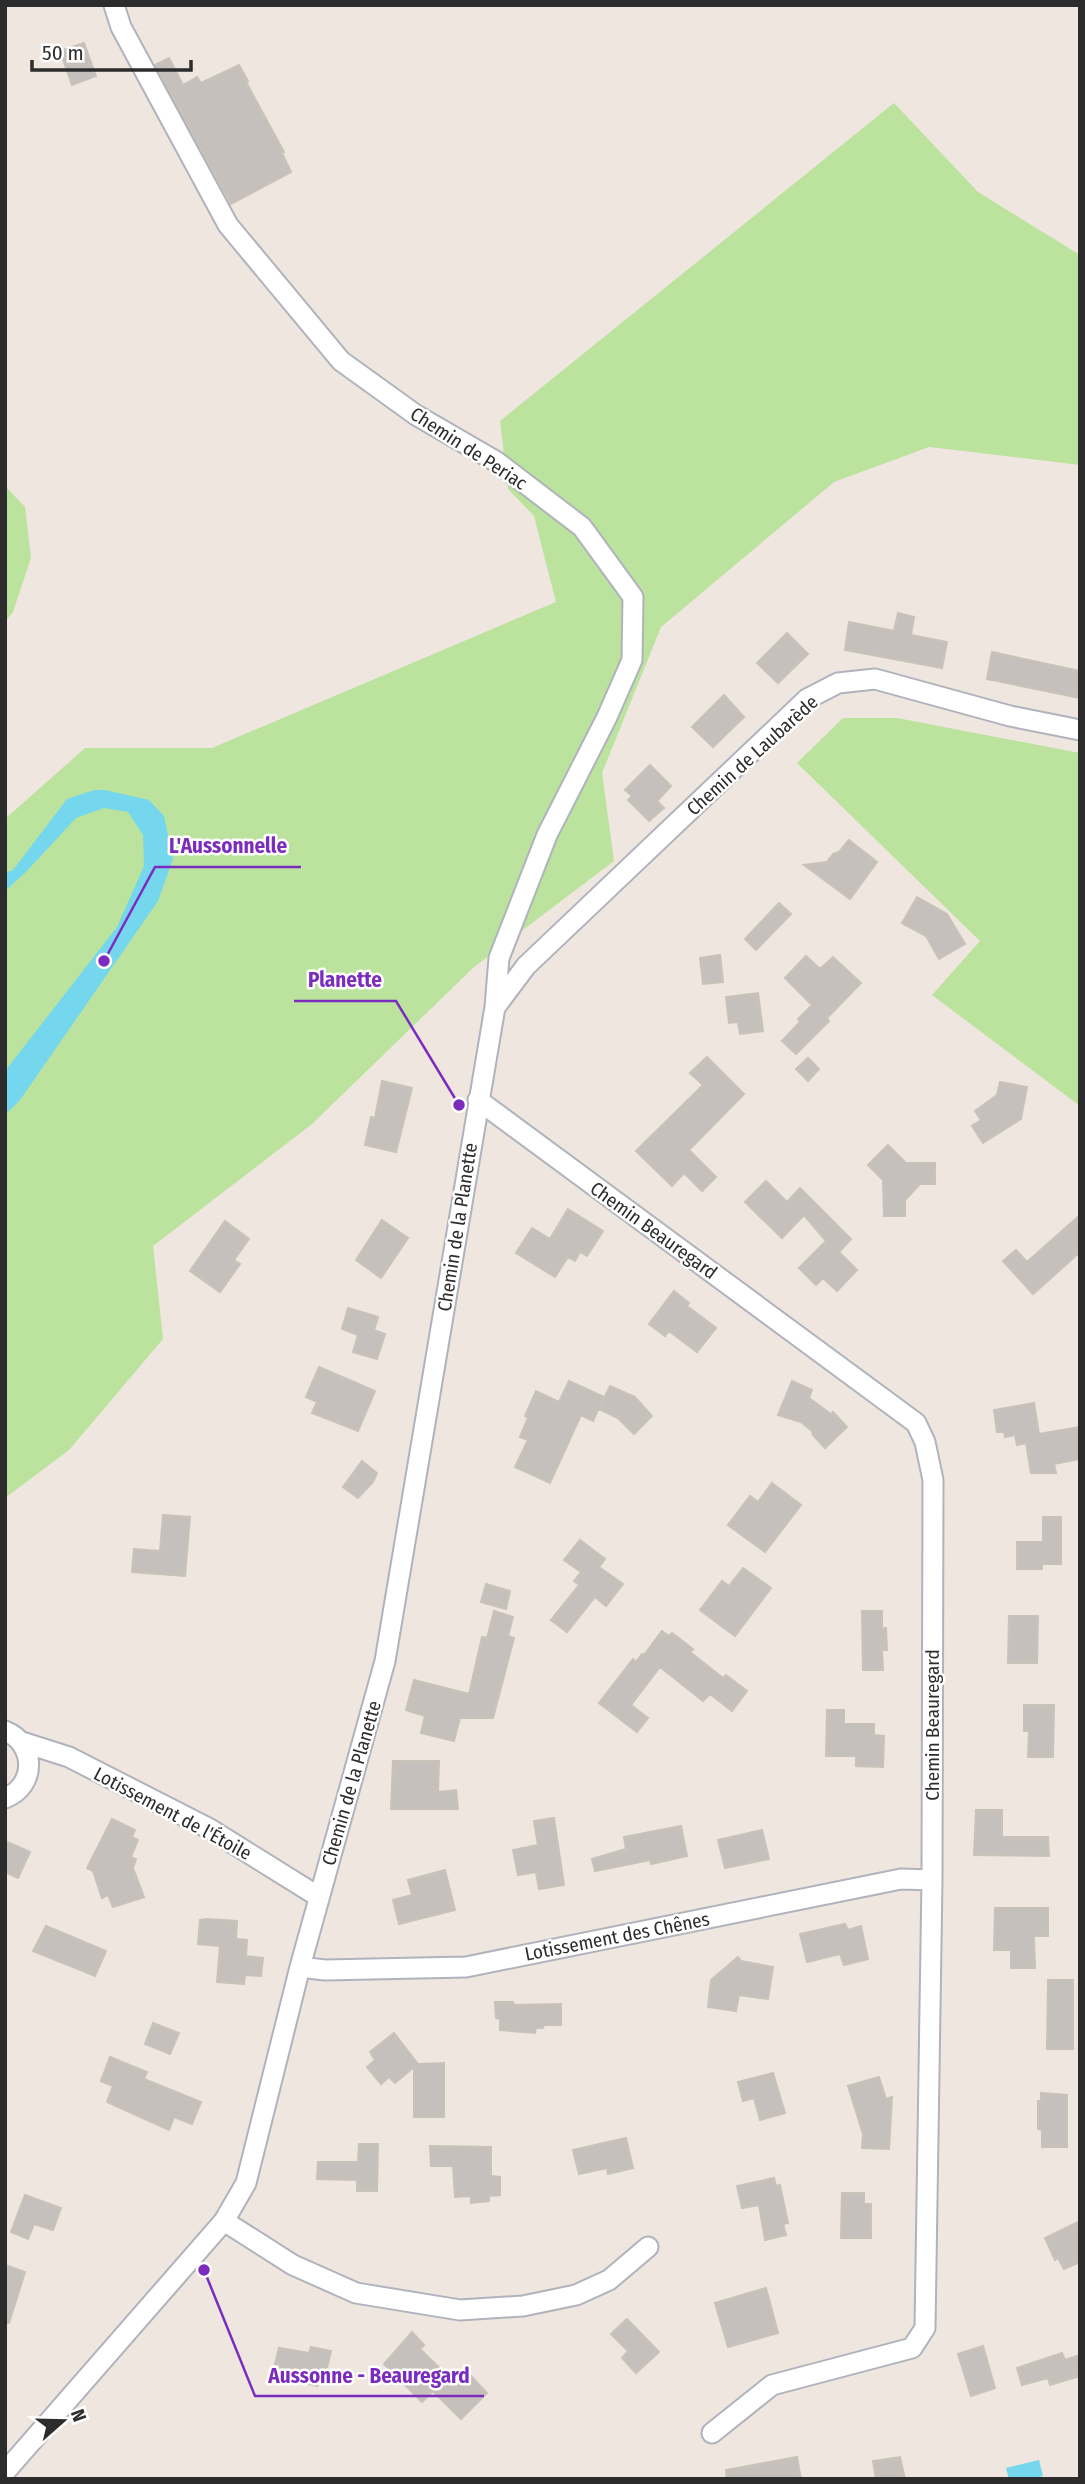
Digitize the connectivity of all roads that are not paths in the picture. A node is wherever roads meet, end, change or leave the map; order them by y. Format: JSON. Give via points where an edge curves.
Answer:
{"nodes":[{"id":1,"x":114,"y":5,"type":"edge"},
{"id":2,"x":1080,"y":730,"type":"edge"},
{"id":3,"x":495,"y":1007,"type":"junction"},
{"id":4,"x":478,"y":1100,"type":"junction"},
{"id":5,"x":13,"y":1737,"type":"edge"},
{"id":6,"x":5,"y":1798,"type":"edge"},
{"id":7,"x":932,"y":1880,"type":"junction"},
{"id":8,"x":319,"y":1897,"type":"junction"},
{"id":9,"x":300,"y":1967,"type":"junction"},
{"id":10,"x":224,"y":2221,"type":"junction"},
{"id":11,"x":648,"y":2247,"type":"dead end"},
{"id":12,"x":712,"y":2433,"type":"dead end"},
{"id":13,"x":5,"y":2472,"type":"edge"}],
"edges":[{"from":1,"to":3,"type":"street","name":"Chemin de Periac","via":[[121,27],[228,225],[341,361],[416,415],[497,462],[582,527],[633,597],[632,660],[538,860],[499,958]]},
{"from":2,"to":3,"type":"street","name":"Chemin de Laubarède","via":[[874,679],[838,683],[807,699],[526,966]]},
{"from":3,"to":4,"type":"street","name":"Chemin de la Planette"},
{"from":4,"to":7,"type":"street","name":"Chemin Beauregard","via":[[916,1423],[933,1480]]},
{"from":4,"to":8,"type":"street","name":"Chemin de la Planette","via":[[385,1661]]},
{"from":5,"to":6,"type":"street","name":"Lotissement de l'Étoile","via":[[29,1756],[29,1773],[24,1784]]},
{"from":5,"to":8,"type":"street","name":"Lotissement de l'Étoile","via":[[69,1757],[198,1823]]},
{"from":7,"to":9,"type":"street","name":"Lotissement des Chênes","via":[[901,1879],[466,1967]]},
{"from":7,"to":12,"type":"street","name":"Chemin Beauregard","via":[[925,2328],[912,2348],[772,2385]]},
{"from":8,"to":9,"type":"street","name":"Chemin de la Planette"},
{"from":9,"to":10,"type":"street","name":"Chemin de la Planette","via":[[246,2183]]},
{"from":10,"to":11,"type":"street","via":[[293,2265],[356,2293],[460,2310],[523,2306],[576,2295],[609,2280]]},
{"from":10,"to":13,"type":"street","name":"Chemin de la Planette"}]}
